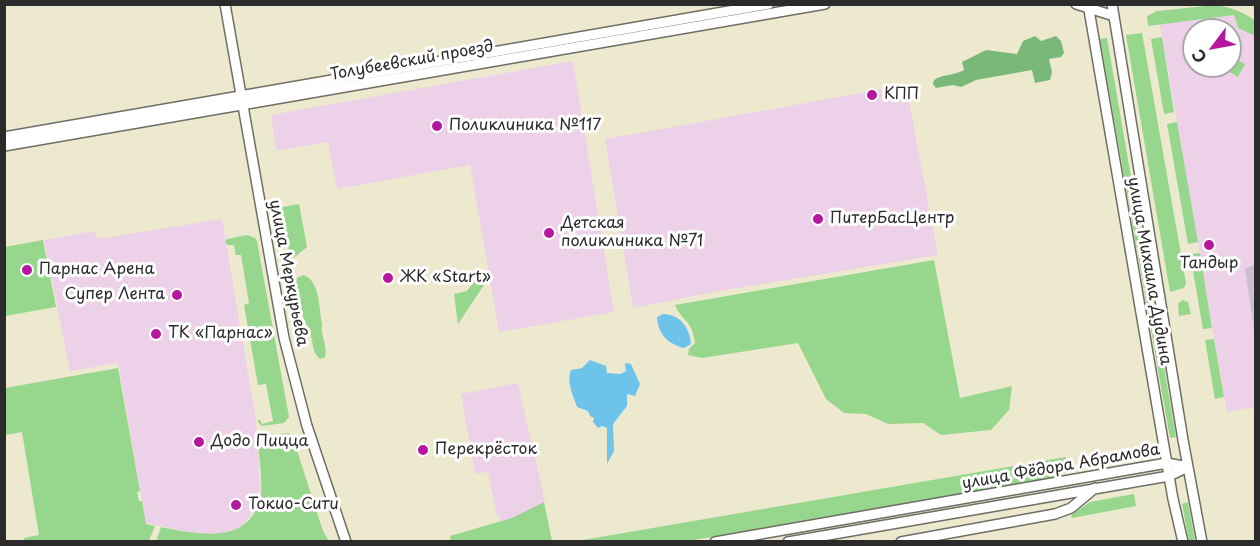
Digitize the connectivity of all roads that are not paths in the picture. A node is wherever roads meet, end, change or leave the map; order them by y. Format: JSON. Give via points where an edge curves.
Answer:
{"nodes":[{"id":1,"x":225,"y":4,"type":"edge"},
{"id":2,"x":769,"y":4,"type":"edge"},
{"id":3,"x":825,"y":4,"type":"edge"},
{"id":4,"x":1076,"y":4,"type":"edge"},
{"id":5,"x":1112,"y":4,"type":"edge"},
{"id":6,"x":1088,"y":7,"type":"edge"},
{"id":7,"x":1114,"y":16,"type":"junction"},
{"id":8,"x":242,"y":101,"type":"junction"},
{"id":9,"x":4,"y":137,"type":"edge"},
{"id":10,"x":4,"y":146,"type":"edge"},
{"id":11,"x":1167,"y":463,"type":"junction"},
{"id":12,"x":1188,"y":467,"type":"junction"},
{"id":13,"x":1169,"y":476,"type":"junction"},
{"id":14,"x":1096,"y":488,"type":"junction"},
{"id":15,"x":346,"y":542,"type":"edge"},
{"id":16,"x":715,"y":542,"type":"edge"},
{"id":17,"x":788,"y":542,"type":"edge"},
{"id":18,"x":902,"y":542,"type":"edge"},
{"id":19,"x":1183,"y":542,"type":"edge"},
{"id":20,"x":1202,"y":542,"type":"edge"}],
"edges":[{"from":1,"to":8,"type":"street","name":"улица Меркурьева"},
{"from":2,"to":8,"type":"street","name":"Толубеевский проезд"},
{"from":3,"to":8,"type":"street","name":"Толубеевский проезд"},
{"from":4,"to":6,"type":"street"},
{"from":5,"to":7,"type":"street","name":"улица Михаила Дудина"},
{"from":6,"to":7,"type":"street"},
{"from":6,"to":11,"type":"street","name":"улица Михаила Дудина"},
{"from":7,"to":12,"type":"street","name":"улица Михаила Дудина"},
{"from":8,"to":9,"type":"street","name":"Толубеевский проезд"},
{"from":8,"to":10,"type":"street","name":"Толубеевский проезд"},
{"from":8,"to":15,"type":"street","name":"улица Меркурьева","via":[[284,339]]},
{"from":11,"to":12,"type":"street","name":"улица Фёдора Абрамова"},
{"from":11,"to":13,"type":"street","name":"улица Михаила Дудина"},
{"from":11,"to":16,"type":"street","name":"улица Фёдора Абрамова"},
{"from":12,"to":13,"type":"street","name":"улица Фёдора Абрамова"},
{"from":12,"to":20,"type":"street","name":"улица Михаила Дудина"},
{"from":13,"to":14,"type":"street","name":"улица Фёдора Абрамова"},
{"from":13,"to":19,"type":"street","name":"улица Михаила Дудина"},
{"from":14,"to":17,"type":"street","name":"улица Фёдора Абрамова"},
{"from":14,"to":18,"type":"street","via":[[1071,508],[1055,514]]}]}
